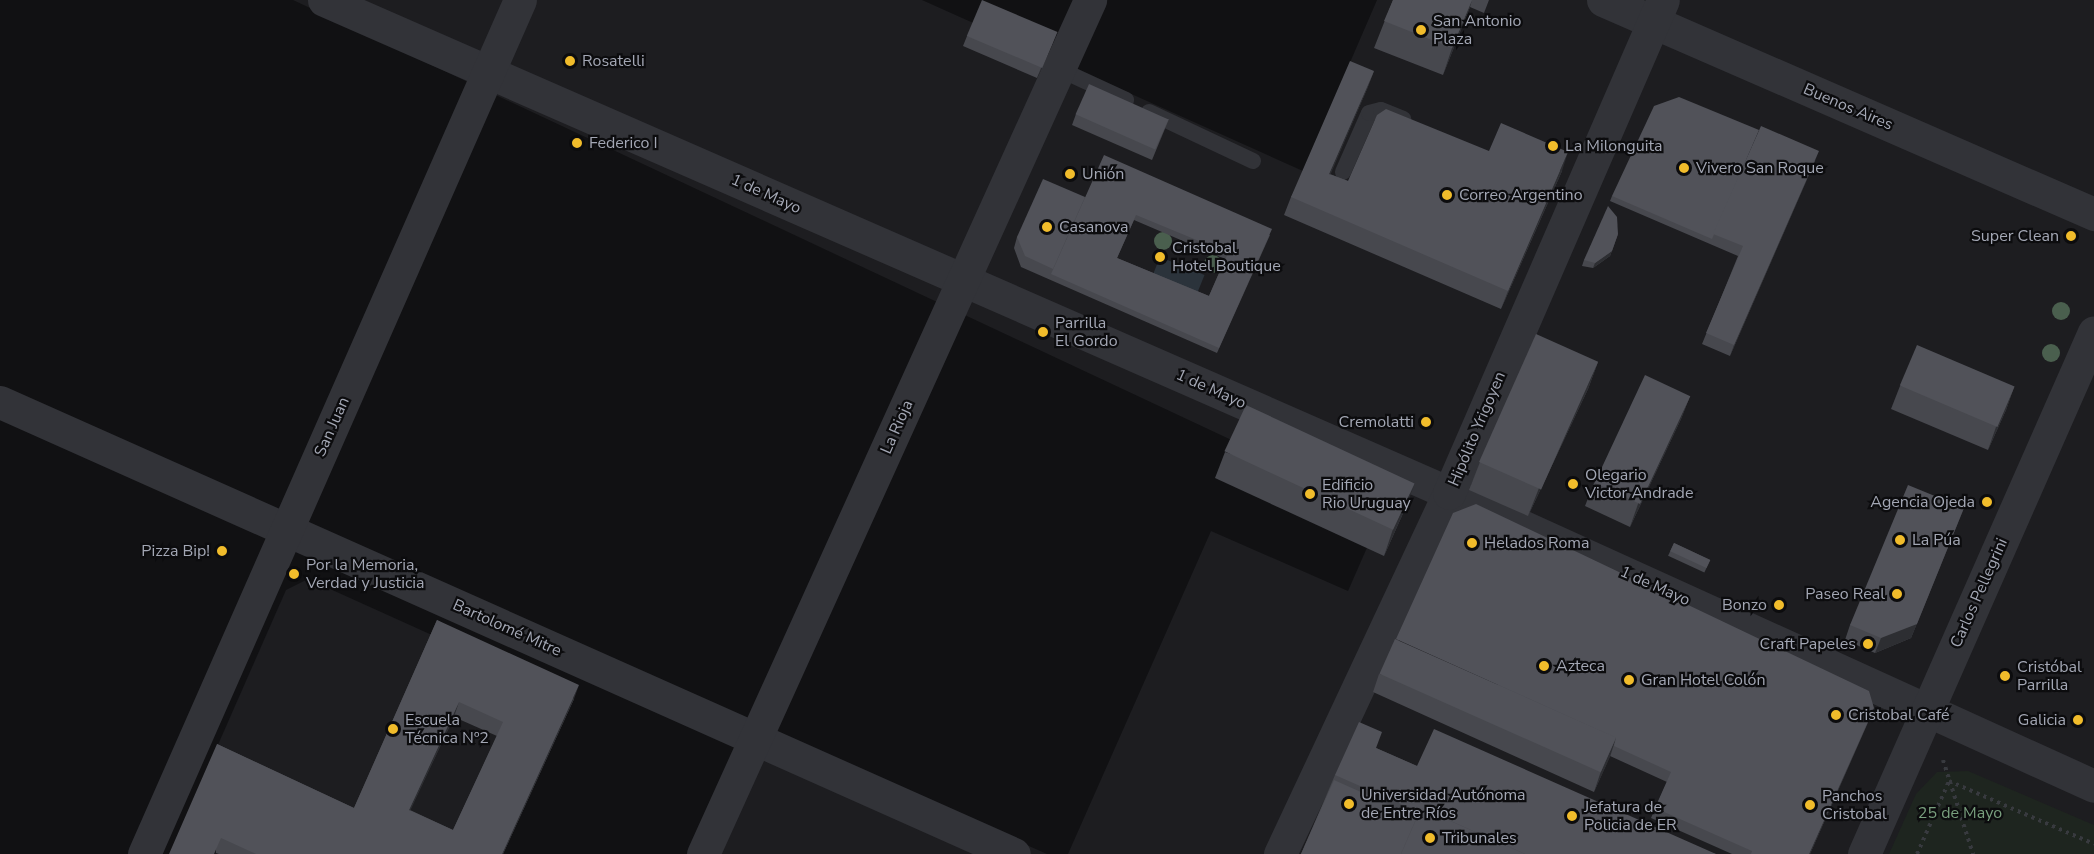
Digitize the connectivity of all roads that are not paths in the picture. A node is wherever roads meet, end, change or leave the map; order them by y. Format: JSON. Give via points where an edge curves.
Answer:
{"nodes":[{"id":1,"x":324,"y":0,"type":"edge"},
{"id":2,"x":520,"y":0,"type":"edge"},
{"id":3,"x":1090,"y":0,"type":"edge"},
{"id":4,"x":1602,"y":0,"type":"edge"},
{"id":5,"x":1658,"y":11,"type":"edge"},
{"id":6,"x":1059,"y":69,"type":"junction"},
{"id":7,"x":488,"y":72,"type":"junction"},
{"id":8,"x":1424,"y":128,"type":"edge"},
{"id":9,"x":1253,"y":161,"type":"dead end"},
{"id":10,"x":1343,"y":172,"type":"edge"},
{"id":11,"x":2094,"y":214,"type":"edge"},
{"id":12,"x":963,"y":281,"type":"junction"},
{"id":13,"x":2094,"y":332,"type":"edge"},
{"id":14,"x":0,"y":402,"type":"edge"},
{"id":15,"x":1449,"y":493,"type":"junction"},
{"id":16,"x":286,"y":530,"type":"junction"},
{"id":17,"x":1928,"y":710,"type":"junction"},
{"id":18,"x":755,"y":739,"type":"junction"},
{"id":19,"x":2094,"y":786,"type":"edge"},
{"id":20,"x":144,"y":854,"type":"edge"},
{"id":21,"x":703,"y":854,"type":"edge"},
{"id":22,"x":1014,"y":854,"type":"edge"},
{"id":23,"x":1281,"y":854,"type":"edge"},
{"id":24,"x":1864,"y":854,"type":"edge"}],
"edges":[{"from":1,"to":7,"type":"street","name":"1 de Mayo"},
{"from":2,"to":7,"type":"street","name":"San Juan"},
{"from":3,"to":6,"type":"street","name":"La Rioja"},
{"from":4,"to":5,"type":"street","name":"Buenos Aires"},
{"from":5,"to":11,"type":"street","name":"Buenos Aires"},
{"from":5,"to":15,"type":"street","name":"Hipólito Yrigoyen"},
{"from":6,"to":9,"type":"lane"},
{"from":6,"to":12,"type":"street","name":"La Rioja"},
{"from":7,"to":12,"type":"street","name":"1 de Mayo"},
{"from":7,"to":16,"type":"street","name":"San Juan"},
{"from":8,"to":10,"type":"lane","via":[[1381,110],[1369,113]]},
{"from":12,"to":15,"type":"street","name":"1 de Mayo"},
{"from":12,"to":18,"type":"street","name":"La Rioja"},
{"from":13,"to":17,"type":"street","name":"Carlos Pellegrini"},
{"from":14,"to":16,"type":"street","name":"Bartolomé Mitre"},
{"from":15,"to":17,"type":"street","name":"1 de Mayo"},
{"from":15,"to":23,"type":"street","name":"Hipólito Yrigoyen"},
{"from":16,"to":18,"type":"street","name":"Bartolomé Mitre"},
{"from":16,"to":20,"type":"street","name":"San Juan"},
{"from":17,"to":19,"type":"street","name":"1 de Mayo"},
{"from":17,"to":24,"type":"street","name":"Carlos Pellegrini"},
{"from":18,"to":21,"type":"street","name":"La Rioja"},
{"from":18,"to":22,"type":"street","name":"Bartolomé Mitre"}]}
